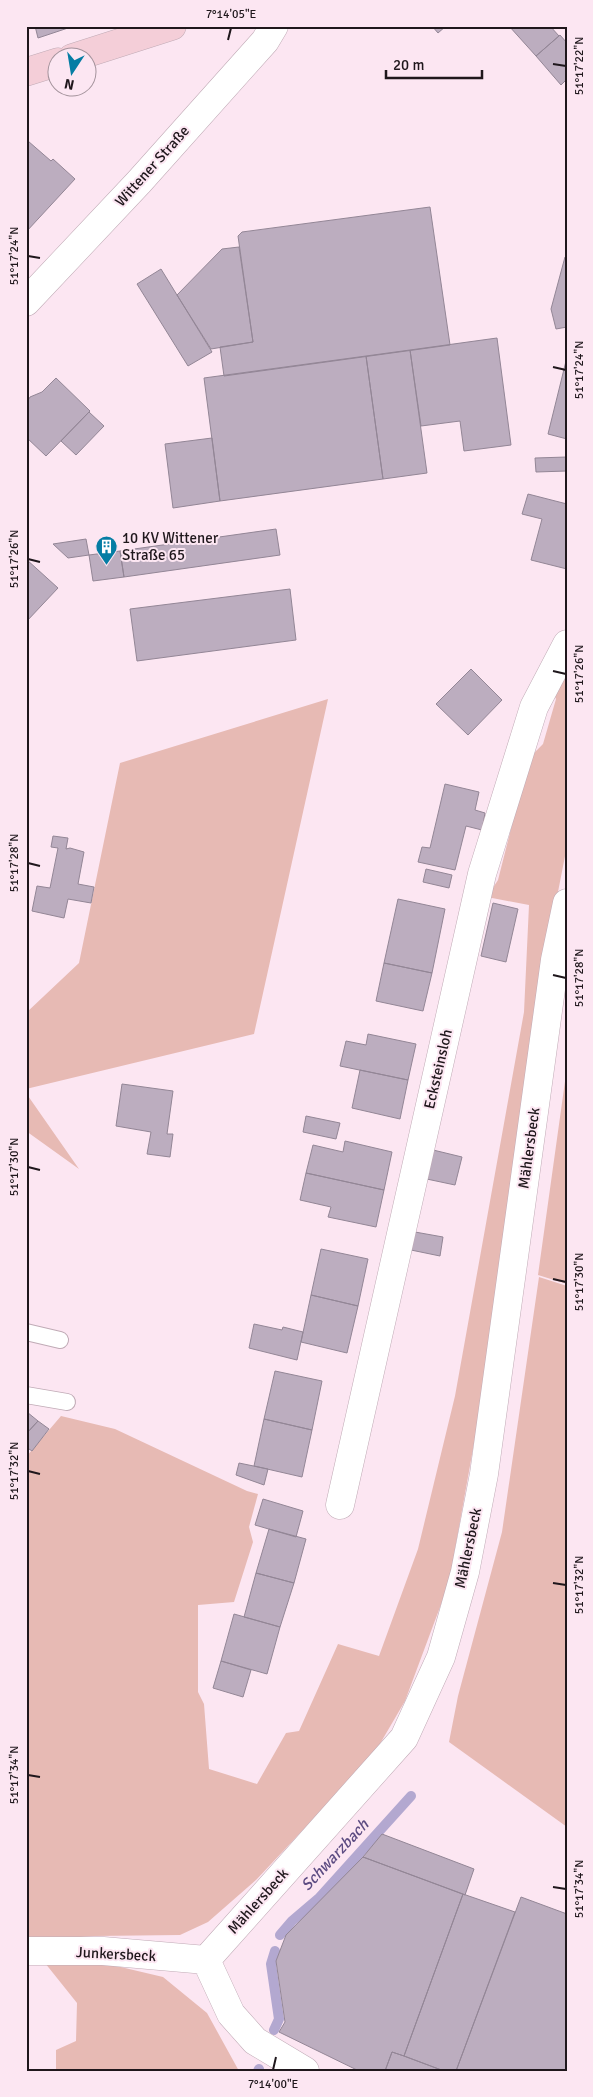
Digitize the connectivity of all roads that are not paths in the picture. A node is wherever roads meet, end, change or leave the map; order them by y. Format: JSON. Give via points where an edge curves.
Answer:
{"nodes":[{"id":1,"x":172,"y":26,"type":"edge"},
{"id":2,"x":274,"y":26,"type":"edge"},
{"id":3,"x":98,"y":50,"type":"edge"},
{"id":4,"x":48,"y":65,"type":"edge"},
{"id":5,"x":26,"y":72,"type":"edge"},
{"id":6,"x":26,"y":302,"type":"edge"},
{"id":7,"x":567,"y":644,"type":"edge"},
{"id":8,"x":567,"y":903,"type":"edge"},
{"id":9,"x":26,"y":1332,"type":"edge"},
{"id":10,"x":60,"y":1340,"type":"dead end"},
{"id":11,"x":26,"y":1396,"type":"edge"},
{"id":12,"x":67,"y":1402,"type":"dead end"},
{"id":13,"x":340,"y":1504,"type":"dead end"},
{"id":14,"x":26,"y":1951,"type":"edge"},
{"id":15,"x":206,"y":1960,"type":"junction"},
{"id":16,"x":304,"y":2071,"type":"edge"}],
"edges":[{"from":1,"to":3,"type":"main road"},
{"from":2,"to":6,"type":"street","name":"Wittener Straße","via":[[265,41],[205,108]]},
{"from":4,"to":5,"type":"main road"},
{"from":7,"to":13,"type":"street","name":"Ecksteinsloh","via":[[534,707],[482,874]]},
{"from":8,"to":15,"type":"street","name":"Mählersbeck","via":[[555,960],[484,1474],[465,1572],[441,1657],[404,1738]]},
{"from":9,"to":10,"type":"lane"},
{"from":11,"to":12,"type":"lane"},
{"from":14,"to":15,"type":"street","name":"Junkersbeck","via":[[103,1951]]},
{"from":15,"to":16,"type":"street","via":[[231,2014],[255,2041]]}]}
